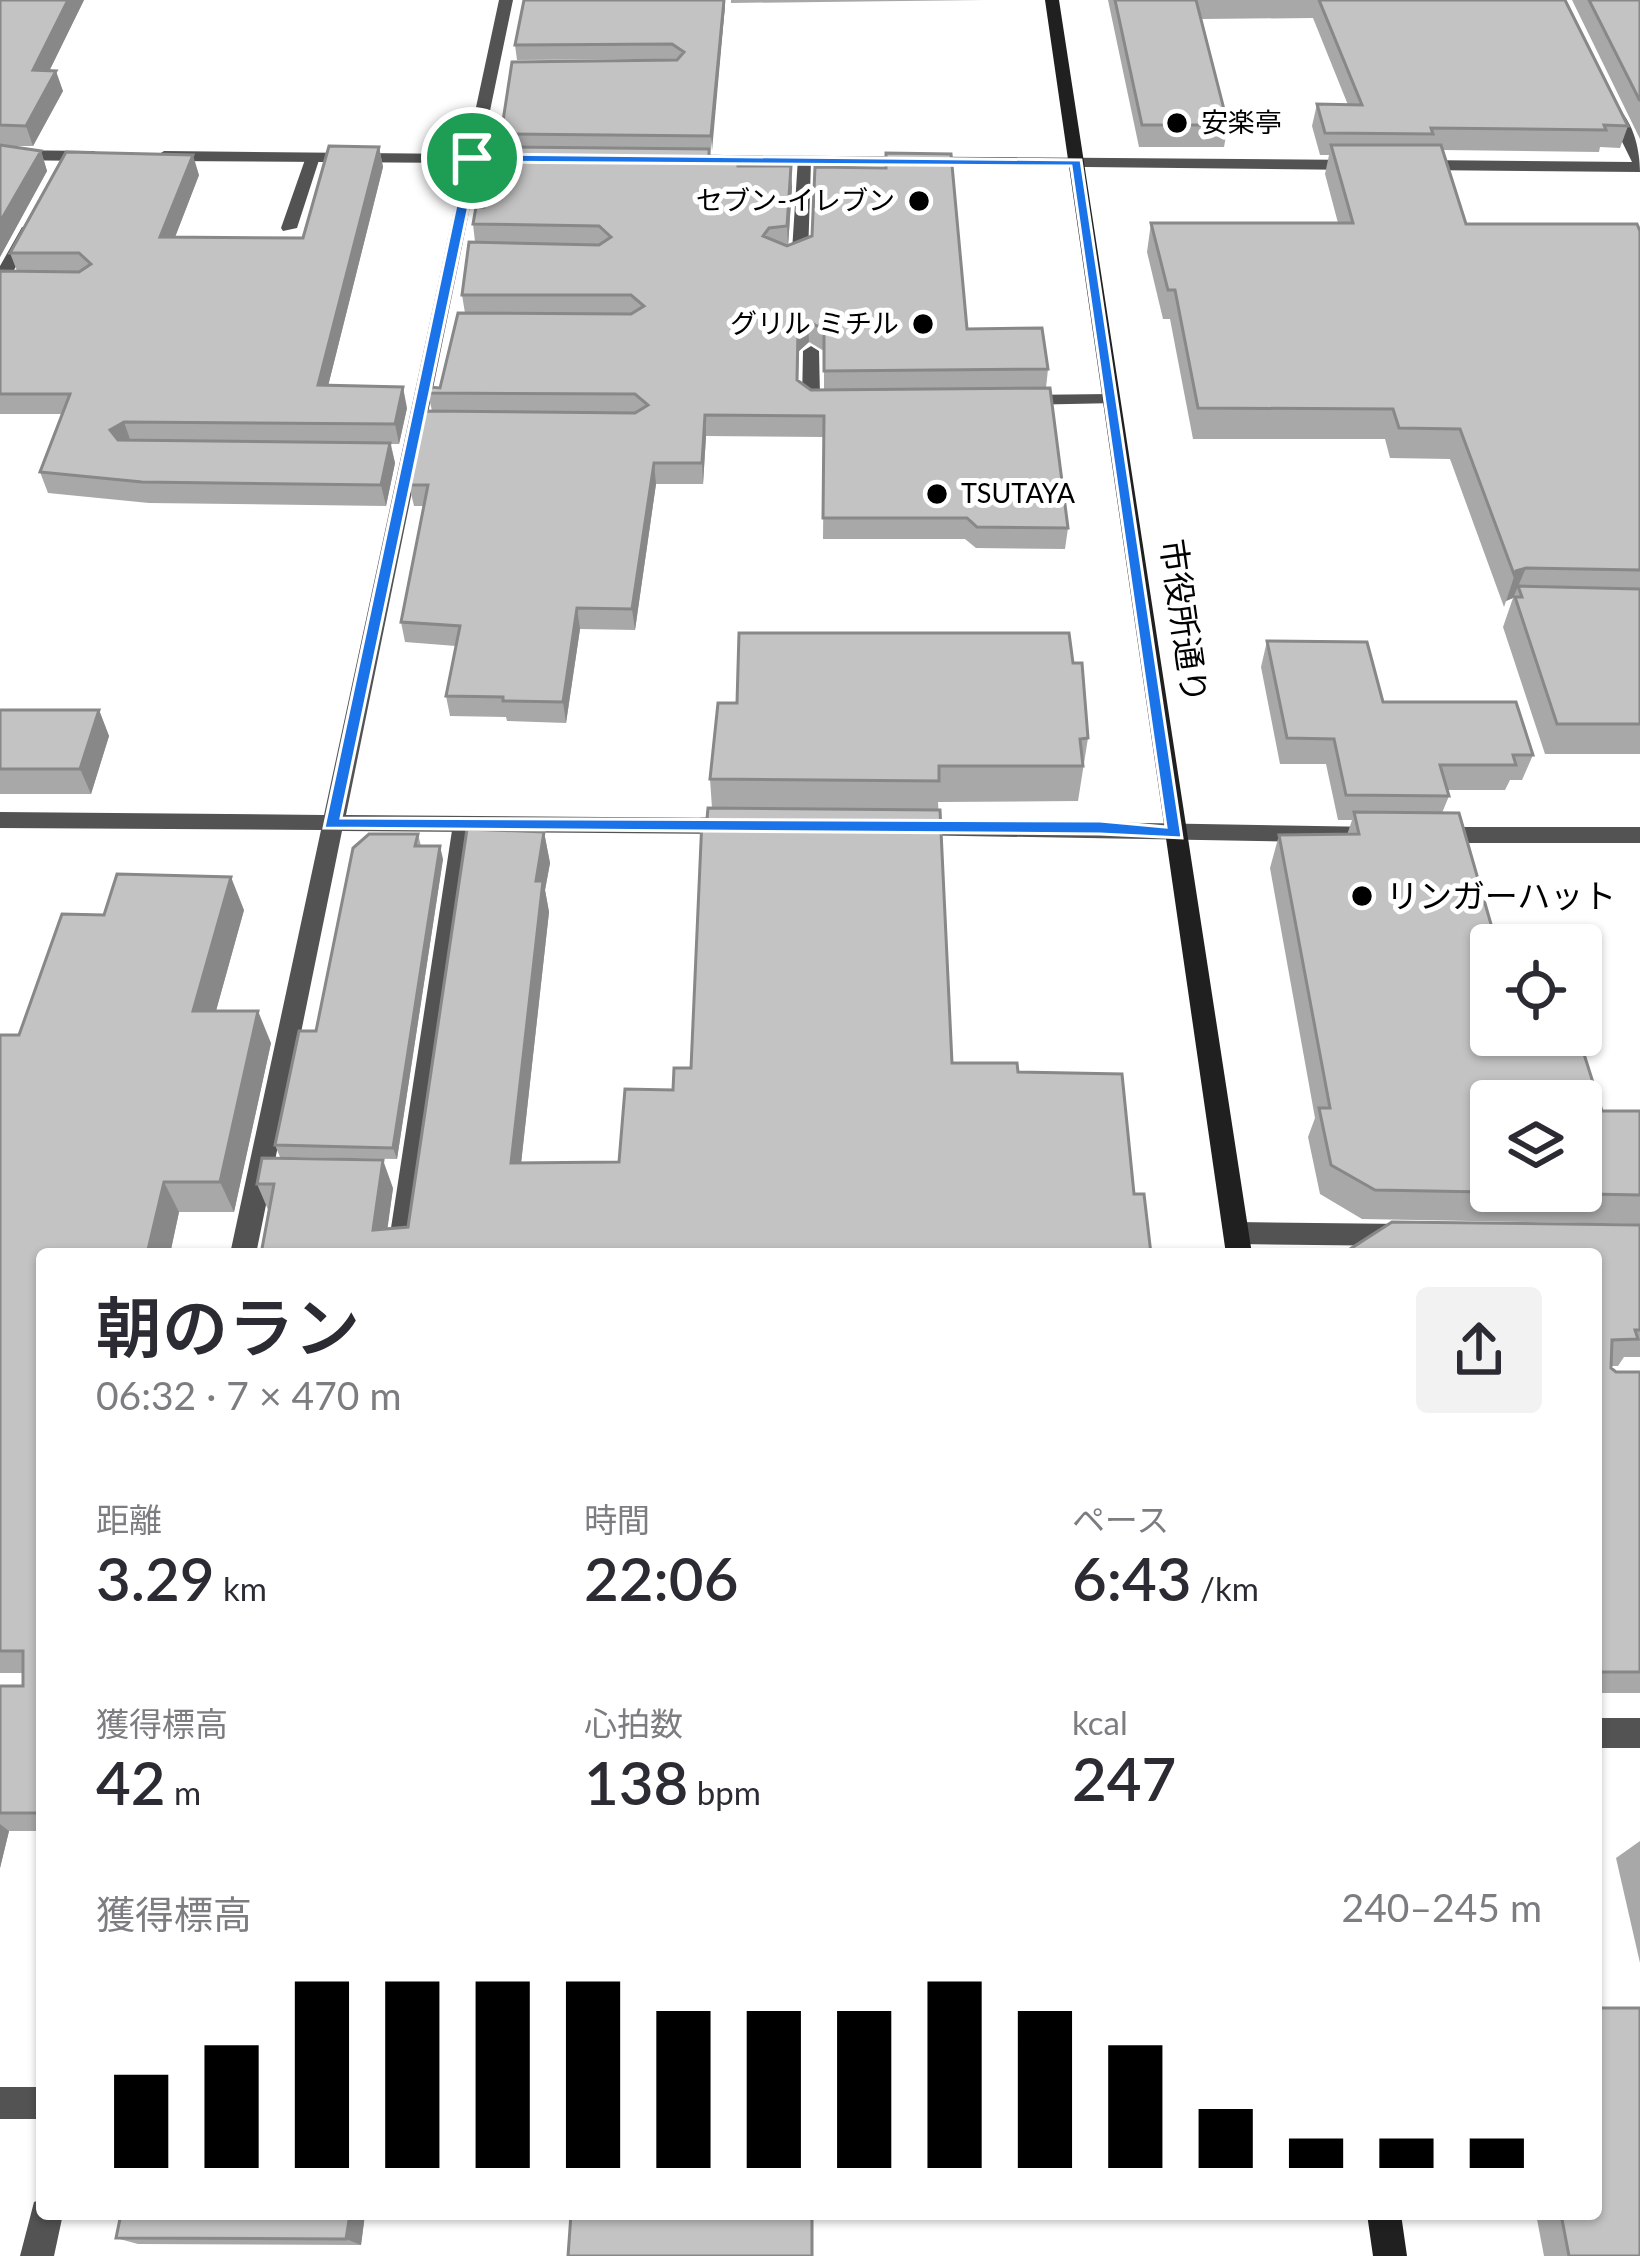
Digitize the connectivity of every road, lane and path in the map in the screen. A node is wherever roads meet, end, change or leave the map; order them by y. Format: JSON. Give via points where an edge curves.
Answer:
{"nodes":[{"id":1,"x":506,"y":0,"type":"edge"},
{"id":2,"x":1052,"y":0,"type":"edge"},
{"id":3,"x":491,"y":69,"type":"junction"},
{"id":4,"x":514,"y":69,"type":"edge"},
{"id":5,"x":1600,"y":82,"type":"edge"},
{"id":6,"x":0,"y":155,"type":"edge"},
{"id":7,"x":69,"y":156,"type":"junction"},
{"id":8,"x":113,"y":156,"type":"edge"},
{"id":9,"x":135,"y":156,"type":"edge"},
{"id":10,"x":312,"y":157,"type":"junction"},
{"id":11,"x":472,"y":158,"type":"junction"},
{"id":12,"x":544,"y":159,"type":"edge"},
{"id":13,"x":685,"y":160,"type":"edge"},
{"id":14,"x":803,"y":160,"type":"junction"},
{"id":15,"x":1076,"y":162,"type":"junction"},
{"id":16,"x":1387,"y":165,"type":"edge"},
{"id":17,"x":1411,"y":165,"type":"edge"},
{"id":18,"x":1640,"y":166,"type":"edge"},
{"id":19,"x":57,"y":177,"type":"edge"},
{"id":20,"x":34,"y":218,"type":"edge"},
{"id":21,"x":289,"y":227,"type":"dead end"},
{"id":22,"x":453,"y":254,"type":"junction"},
{"id":23,"x":474,"y":254,"type":"edge"},
{"id":24,"x":776,"y":256,"type":"edge"},
{"id":25,"x":0,"y":282,"type":"edge"},
{"id":26,"x":22,"y":283,"type":"edge"},
{"id":27,"x":437,"y":325,"type":"junction"},
{"id":28,"x":459,"y":325,"type":"edge"},
{"id":29,"x":811,"y":351,"type":"edge"},
{"id":30,"x":1111,"y":399,"type":"junction"},
{"id":31,"x":857,"y":400,"type":"edge"},
{"id":32,"x":993,"y":400,"type":"edge"},
{"id":33,"x":416,"y":423,"type":"junction"},
{"id":34,"x":438,"y":423,"type":"edge"},
{"id":35,"x":387,"y":454,"type":"edge"},
{"id":36,"x":410,"y":454,"type":"junction"},
{"id":37,"x":0,"y":820,"type":"edge"},
{"id":38,"x":331,"y":824,"type":"junction"},
{"id":39,"x":464,"y":824,"type":"junction"},
{"id":40,"x":747,"y":826,"type":"edge"},
{"id":41,"x":888,"y":826,"type":"edge"},
{"id":42,"x":1176,"y":834,"type":"junction"},
{"id":43,"x":1640,"y":835,"type":"edge"},
{"id":44,"x":1426,"y":1236,"type":"edge"},
{"id":45,"x":1237,"y":1244,"type":"edge"},
{"id":46,"x":245,"y":1248,"type":"edge"},
{"id":47,"x":400,"y":1248,"type":"edge"},
{"id":48,"x":1602,"y":1732,"type":"edge"},
{"id":49,"x":1640,"y":1732,"type":"edge"},
{"id":50,"x":0,"y":2103,"type":"edge"},
{"id":51,"x":36,"y":2103,"type":"edge"},
{"id":52,"x":45,"y":2220,"type":"edge"},
{"id":53,"x":1385,"y":2220,"type":"edge"},
{"id":54,"x":37,"y":2256,"type":"edge"},
{"id":55,"x":1390,"y":2256,"type":"edge"}],
"edges":[{"from":1,"to":3,"type":"street"},
{"from":2,"to":15,"type":"street","name":"市役所通り"},
{"from":3,"to":4,"type":"street"},
{"from":3,"to":11,"type":"street"},
{"from":5,"to":18,"type":"street"},
{"from":6,"to":7,"type":"street"},
{"from":7,"to":8,"type":"street"},
{"from":7,"to":19,"type":"street"},
{"from":9,"to":10,"type":"street"},
{"from":10,"to":11,"type":"street"},
{"from":10,"to":21,"type":"street"},
{"from":11,"to":12,"type":"street"},
{"from":11,"to":22,"type":"street"},
{"from":13,"to":14,"type":"street"},
{"from":14,"to":15,"type":"street"},
{"from":14,"to":24,"type":"street","via":[[800,256]]},
{"from":15,"to":16,"type":"street"},
{"from":15,"to":30,"type":"street","name":"市役所通り"},
{"from":17,"to":18,"type":"street"},
{"from":20,"to":25,"type":"street"},
{"from":22,"to":23,"type":"street"},
{"from":22,"to":27,"type":"street"},
{"from":25,"to":26,"type":"street"},
{"from":27,"to":28,"type":"street"},
{"from":27,"to":33,"type":"street"},
{"from":29,"to":31,"type":"street","via":[[811,400]]},
{"from":30,"to":32,"type":"street"},
{"from":30,"to":42,"type":"street","name":"市役所通り"},
{"from":33,"to":34,"type":"street"},
{"from":33,"to":36,"type":"street"},
{"from":35,"to":36,"type":"street"},
{"from":36,"to":38,"type":"street"},
{"from":37,"to":38,"type":"street"},
{"from":38,"to":39,"type":"street"},
{"from":38,"to":46,"type":"street","via":[[270,1171]]},
{"from":39,"to":40,"type":"street"},
{"from":39,"to":47,"type":"street","via":[[401,1174]]},
{"from":41,"to":42,"type":"street"},
{"from":42,"to":43,"type":"street"},
{"from":42,"to":45,"type":"street","name":"市役所通り"},
{"from":44,"to":45,"type":"street"},
{"from":48,"to":49,"type":"street"},
{"from":50,"to":51,"type":"street"},
{"from":52,"to":54,"type":"street"},
{"from":53,"to":55,"type":"street"}]}
